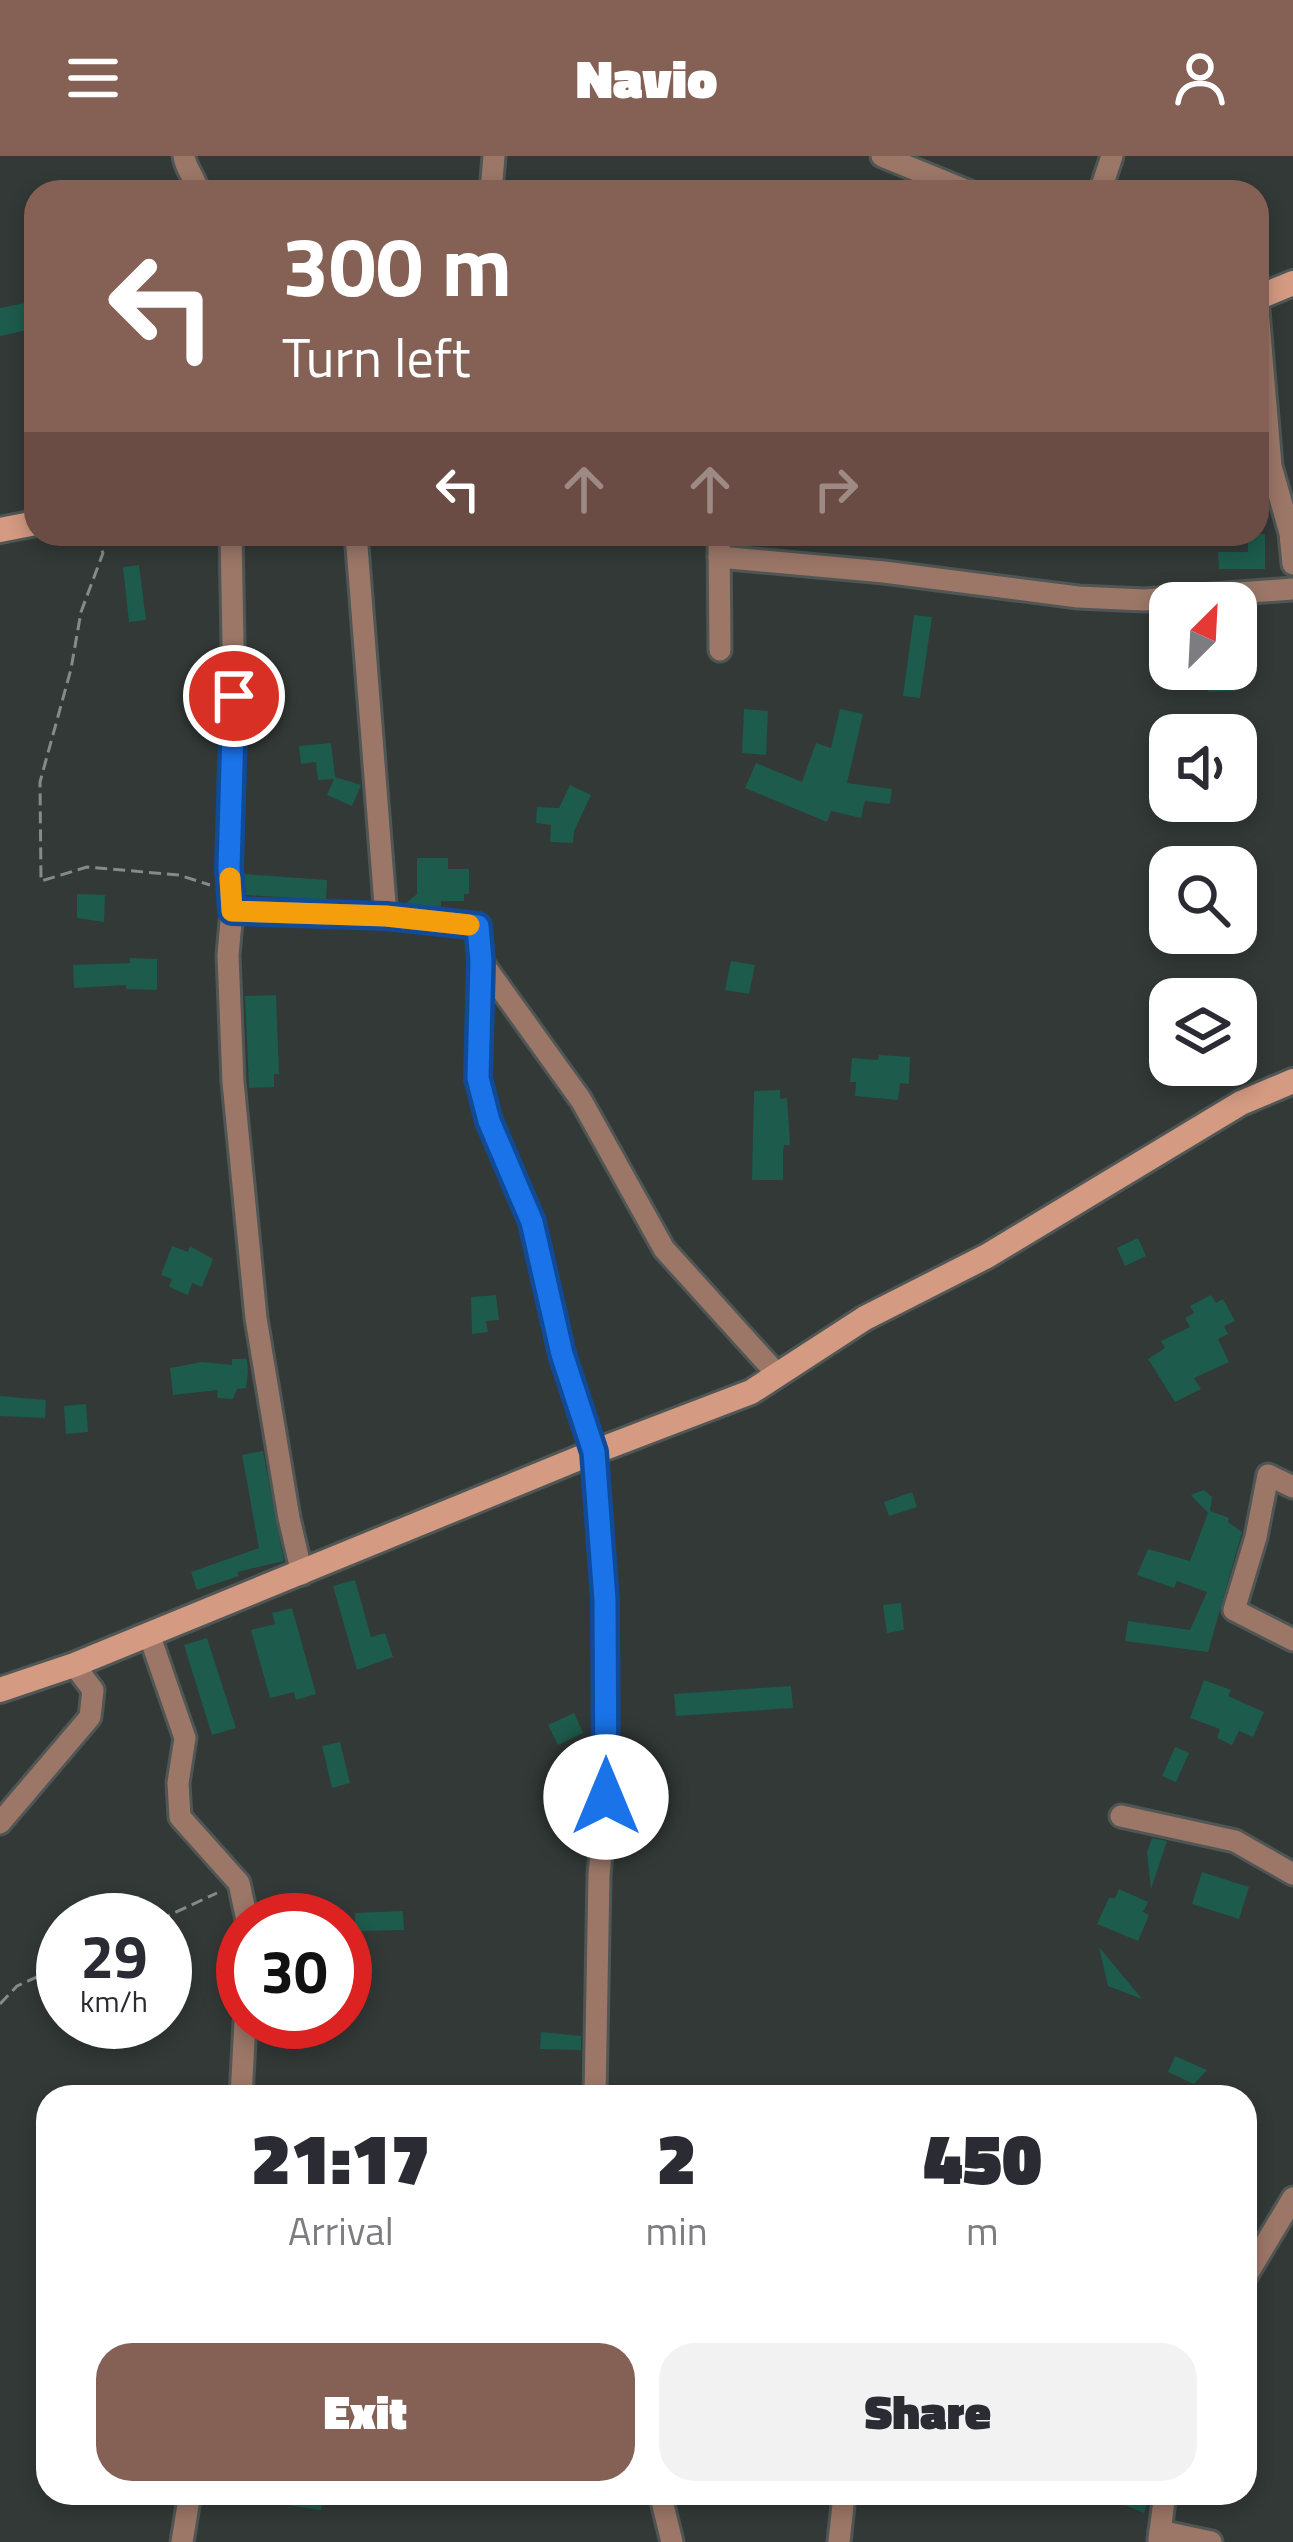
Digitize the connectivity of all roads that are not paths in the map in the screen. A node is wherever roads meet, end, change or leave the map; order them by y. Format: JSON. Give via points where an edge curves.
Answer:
{"nodes":[{"id":1,"x":882,"y":156,"type":"edge"},
{"id":2,"x":941,"y":180,"type":"edge"},
{"id":3,"x":1269,"y":442,"type":"edge"},
{"id":4,"x":231,"y":546,"type":"edge"},
{"id":5,"x":357,"y":546,"type":"edge"},
{"id":6,"x":719,"y":546,"type":"edge"},
{"id":7,"x":1293,"y":564,"type":"edge"},
{"id":8,"x":1293,"y":590,"type":"edge"},
{"id":9,"x":720,"y":650,"type":"dead end"},
{"id":10,"x":231,"y":901,"type":"junction"},
{"id":11,"x":386,"y":916,"type":"junction"},
{"id":12,"x":481,"y":961,"type":"junction"},
{"id":13,"x":1293,"y":1081,"type":"edge"},
{"id":14,"x":778,"y":1375,"type":"junction"},
{"id":15,"x":594,"y":1452,"type":"junction"},
{"id":16,"x":1293,"y":1487,"type":"edge"},
{"id":17,"x":302,"y":1574,"type":"junction"},
{"id":18,"x":148,"y":1634,"type":"junction"},
{"id":19,"x":1293,"y":1640,"type":"edge"},
{"id":20,"x":74,"y":1665,"type":"junction"},
{"id":21,"x":0,"y":1690,"type":"edge"},
{"id":22,"x":1121,"y":1816,"type":"dead end"},
{"id":23,"x":0,"y":1823,"type":"edge"},
{"id":24,"x":1293,"y":1874,"type":"edge"},
{"id":25,"x":241,"y":1893,"type":"edge"},
{"id":26,"x":244,"y":2049,"type":"edge"},
{"id":27,"x":242,"y":2085,"type":"edge"},
{"id":28,"x":595,"y":2085,"type":"edge"},
{"id":29,"x":1293,"y":2198,"type":"edge"},
{"id":30,"x":1257,"y":2258,"type":"edge"},
{"id":31,"x":188,"y":2505,"type":"edge"},
{"id":32,"x":663,"y":2505,"type":"edge"},
{"id":33,"x":843,"y":2505,"type":"dead end"},
{"id":34,"x":1164,"y":2505,"type":"edge"},
{"id":35,"x":1160,"y":2536,"type":"edge"},
{"id":36,"x":182,"y":2542,"type":"edge"},
{"id":37,"x":672,"y":2542,"type":"edge"},
{"id":38,"x":839,"y":2542,"type":"edge"},
{"id":39,"x":1211,"y":2542,"type":"edge"}],
"edges":[{"from":1,"to":2,"type":"street"},
{"from":3,"to":7,"type":"street"},
{"from":4,"to":10,"type":"street"},
{"from":5,"to":11,"type":"street"},
{"from":6,"to":8,"type":"street","via":[[1078,597]]},
{"from":6,"to":9,"type":"street"},
{"from":10,"to":11,"type":"street"},
{"from":10,"to":17,"type":"street","via":[[232,1082],[256,1318]]},
{"from":11,"to":12,"type":"street","via":[[478,926]]},
{"from":12,"to":14,"type":"street","via":[[581,1100],[664,1250]]},
{"from":12,"to":15,"type":"street","via":[[478,1078],[532,1222]]},
{"from":13,"to":14,"type":"street","via":[[1241,1103]]},
{"from":14,"to":15,"type":"street"},
{"from":15,"to":17,"type":"street"},
{"from":15,"to":28,"type":"street","via":[[606,1754]]},
{"from":16,"to":19,"type":"street","via":[[1268,1475],[1234,1610]]},
{"from":17,"to":18,"type":"street"},
{"from":18,"to":20,"type":"street"},
{"from":18,"to":25,"type":"street","via":[[185,1738],[180,1817]]},
{"from":20,"to":21,"type":"street"},
{"from":20,"to":23,"type":"street","via":[[93,1690],[90,1717]]},
{"from":22,"to":24,"type":"street","via":[[1235,1841]]},
{"from":26,"to":27,"type":"street"},
{"from":29,"to":30,"type":"street"},
{"from":31,"to":36,"type":"street"},
{"from":32,"to":37,"type":"street"},
{"from":33,"to":38,"type":"street"},
{"from":34,"to":35,"type":"street"},
{"from":35,"to":39,"type":"street"}]}
